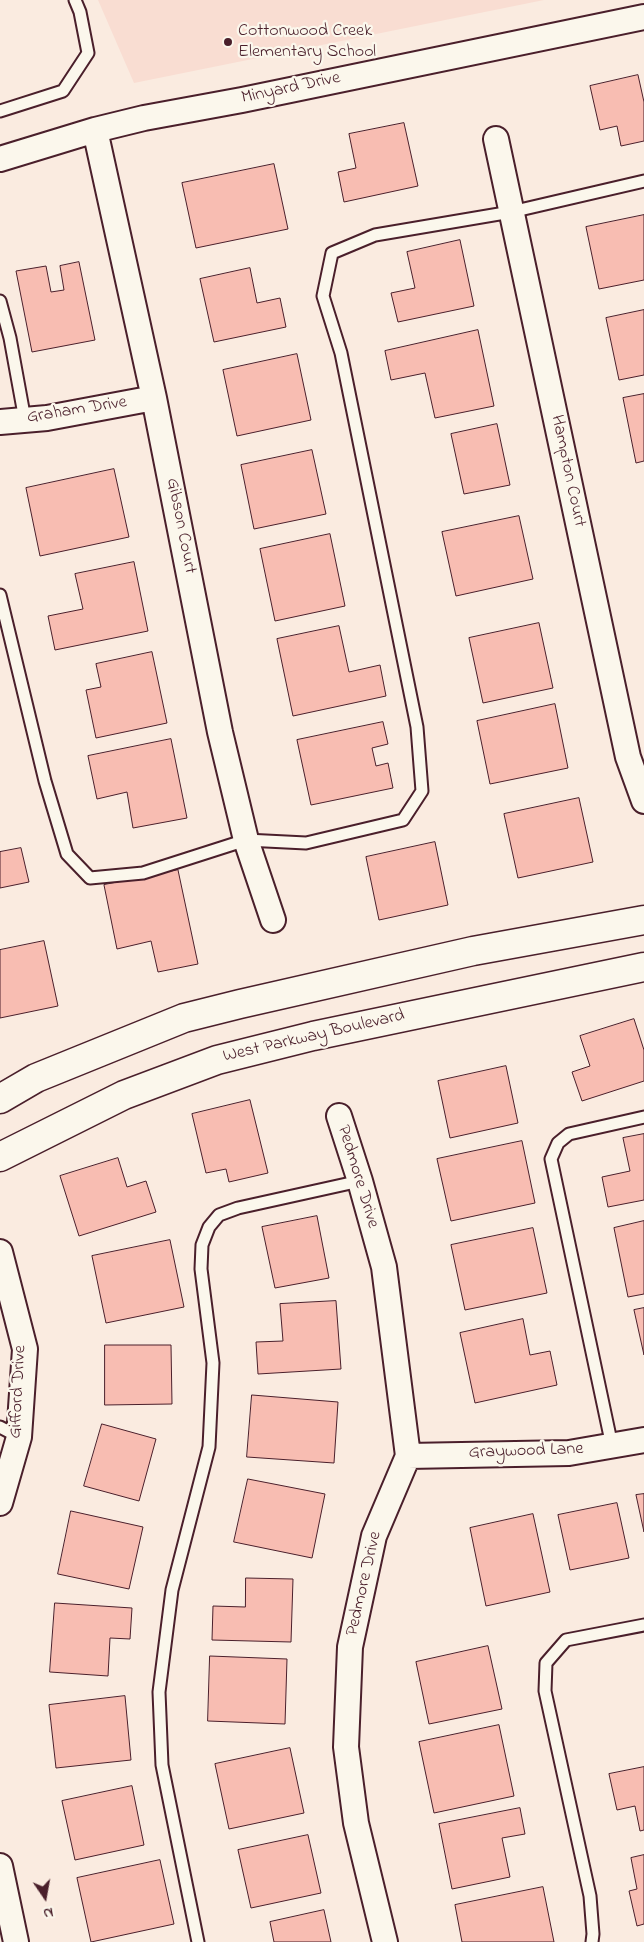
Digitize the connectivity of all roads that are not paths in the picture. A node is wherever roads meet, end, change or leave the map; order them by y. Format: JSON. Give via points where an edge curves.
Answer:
{"nodes":[{"id":1,"x":75,"y":0,"type":"edge"},
{"id":2,"x":644,"y":17,"type":"edge"},
{"id":3,"x":0,"y":111,"type":"edge"},
{"id":4,"x":95,"y":130,"type":"junction"},
{"id":5,"x":496,"y":139,"type":"dead end"},
{"id":6,"x":0,"y":159,"type":"edge"},
{"id":7,"x":644,"y":181,"type":"edge"},
{"id":8,"x":511,"y":212,"type":"junction"},
{"id":9,"x":0,"y":301,"type":"edge"},
{"id":10,"x":154,"y":398,"type":"junction"},
{"id":11,"x":25,"y":420,"type":"junction"},
{"id":12,"x":0,"y":422,"type":"edge"},
{"id":13,"x":0,"y":595,"type":"edge"},
{"id":14,"x":644,"y":801,"type":"edge"},
{"id":15,"x":246,"y":840,"type":"junction"},
{"id":16,"x":273,"y":920,"type":"dead end"},
{"id":17,"x":644,"y":920,"type":"edge"},
{"id":18,"x":644,"y":967,"type":"edge"},
{"id":19,"x":0,"y":1099,"type":"edge"},
{"id":20,"x":339,"y":1116,"type":"dead end"},
{"id":21,"x":644,"y":1118,"type":"edge"},
{"id":22,"x":0,"y":1157,"type":"edge"},
{"id":23,"x":360,"y":1181,"type":"junction"},
{"id":24,"x":0,"y":1252,"type":"edge"},
{"id":25,"x":10,"y":1432,"type":"edge"},
{"id":26,"x":644,"y":1440,"type":"edge"},
{"id":27,"x":612,"y":1446,"type":"junction"},
{"id":28,"x":408,"y":1456,"type":"junction"},
{"id":29,"x":0,"y":1503,"type":"edge"},
{"id":30,"x":644,"y":1625,"type":"edge"},
{"id":31,"x":0,"y":1866,"type":"edge"},
{"id":32,"x":16,"y":1942,"type":"edge"},
{"id":33,"x":198,"y":1942,"type":"edge"},
{"id":34,"x":386,"y":1942,"type":"edge"},
{"id":35,"x":592,"y":1942,"type":"edge"}],
"edges":[{"from":1,"to":3,"type":"lane","via":[[88,54],[63,91]]},
{"from":2,"to":4,"type":"street","name":"Minyard Drive"},
{"from":4,"to":6,"type":"street","name":"Minyard Drive"},
{"from":4,"to":10,"type":"street","name":"Gibson Court"},
{"from":5,"to":8,"type":"street","name":"Hampton Court"},
{"from":7,"to":8,"type":"lane"},
{"from":8,"to":14,"type":"street","name":"Hampton Court","via":[[628,757]]},
{"from":8,"to":15,"type":"lane","via":[[375,235],[332,254],[323,296],[341,353],[416,717],[422,791],[403,820],[306,843]]},
{"from":9,"to":11,"type":"lane"},
{"from":10,"to":11,"type":"street","name":"Graham Drive"},
{"from":10,"to":15,"type":"street","name":"Gibson Court","via":[[220,732]]},
{"from":11,"to":12,"type":"street","name":"Graham Drive"},
{"from":13,"to":15,"type":"lane","via":[[45,781],[64,845],[67,854],[90,878],[143,873]]},
{"from":15,"to":16,"type":"street","name":"Gibson Court"},
{"from":17,"to":19,"type":"street","via":[[474,951],[184,1018],[36,1078]]},
{"from":18,"to":22,"type":"street","name":"West Parkway Boulevard","via":[[313,1036],[217,1060],[124,1096]]},
{"from":20,"to":23,"type":"street","name":"Pedmore Drive"},
{"from":21,"to":27,"type":"lane","via":[[568,1134],[558,1143],[551,1159]]},
{"from":23,"to":28,"type":"street","name":"Pedmore Drive","via":[[384,1267]]},
{"from":23,"to":33,"type":"lane","via":[[219,1215],[209,1227],[202,1244],[213,1363],[209,1447],[172,1590],[159,1692],[162,1765]]},
{"from":24,"to":25,"type":"street","name":"Gifford Drive","via":[[25,1349]]},
{"from":25,"to":29,"type":"street","name":"Gifford Drive"},
{"from":26,"to":27,"type":"street","name":"Graywood Lane"},
{"from":27,"to":28,"type":"street","name":"Graywood Lane","via":[[569,1453]]},
{"from":28,"to":34,"type":"street","name":"Pedmore Drive","via":[[374,1536],[350,1647],[346,1748],[356,1823]]},
{"from":30,"to":35,"type":"lane","via":[[566,1640],[546,1663],[545,1691],[590,1896]]},
{"from":31,"to":32,"type":"street"}]}
